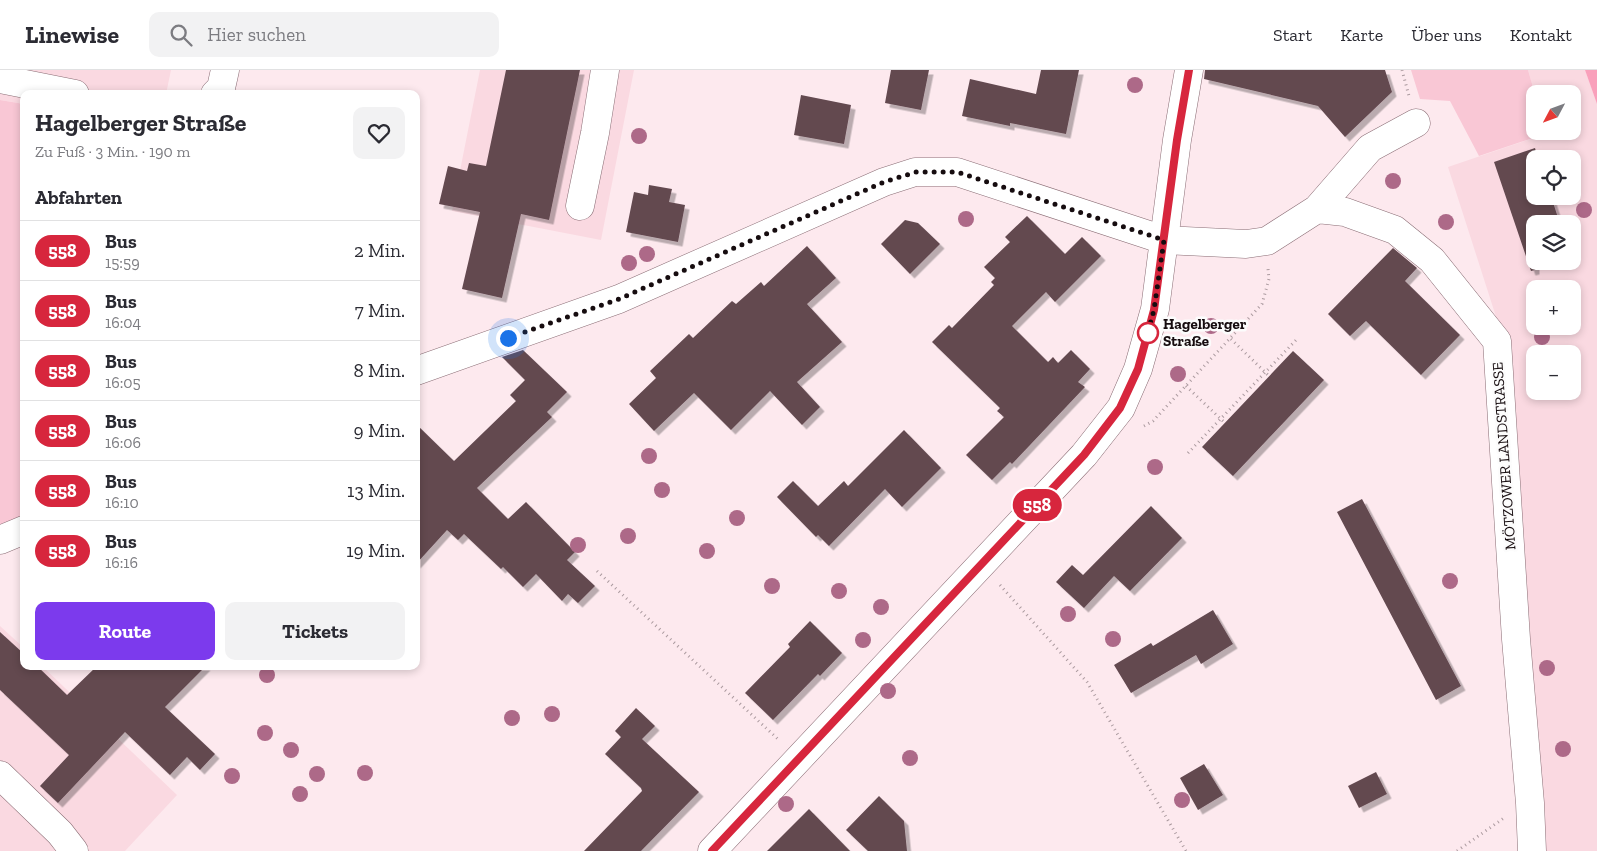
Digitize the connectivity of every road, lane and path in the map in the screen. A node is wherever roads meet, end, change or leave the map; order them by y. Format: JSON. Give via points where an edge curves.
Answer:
{"nodes":[{"id":1,"x":605,"y":70,"type":"edge"},
{"id":2,"x":1189,"y":70,"type":"edge"},
{"id":3,"x":0,"y":79,"type":"edge"},
{"id":4,"x":57,"y":90,"type":"edge"},
{"id":5,"x":1416,"y":123,"type":"dead end"},
{"id":6,"x":580,"y":206,"type":"dead end"},
{"id":7,"x":1317,"y":209,"type":"junction"},
{"id":8,"x":1164,"y":240,"type":"junction"},
{"id":9,"x":1266,"y":241,"type":"junction"},
{"id":10,"x":1231,"y":338,"type":"junction"},
{"id":11,"x":1298,"y":338,"type":"dead end"},
{"id":12,"x":420,"y":370,"type":"edge"},
{"id":13,"x":1264,"y":372,"type":"junction"},
{"id":14,"x":1269,"y":376,"type":"dead end"},
{"id":15,"x":1186,"y":386,"type":"junction"},
{"id":16,"x":1220,"y":419,"type":"junction"},
{"id":17,"x":1225,"y":423,"type":"dead end"},
{"id":18,"x":1136,"y":429,"type":"dead end"},
{"id":19,"x":1188,"y":453,"type":"dead end"},
{"id":20,"x":20,"y":532,"type":"edge"},
{"id":21,"x":0,"y":540,"type":"edge"},
{"id":22,"x":981,"y":564,"type":"junction"},
{"id":23,"x":597,"y":571,"type":"dead end"},
{"id":24,"x":799,"y":758,"type":"junction"},
{"id":25,"x":0,"y":775,"type":"edge"},
{"id":26,"x":1530,"y":803,"type":"junction"},
{"id":27,"x":74,"y":851,"type":"edge"},
{"id":28,"x":712,"y":851,"type":"edge"},
{"id":29,"x":1186,"y":851,"type":"edge"},
{"id":30,"x":1456,"y":851,"type":"edge"},
{"id":31,"x":1532,"y":851,"type":"edge"}],
"edges":[{"from":1,"to":6,"type":"street"},
{"from":2,"to":8,"type":"street"},
{"from":3,"to":4,"type":"street"},
{"from":5,"to":7,"type":"street","via":[[1370,148]]},
{"from":7,"to":9,"type":"street"},
{"from":7,"to":26,"type":"street","name":"MÖTZOWER LANDSTRASSE","via":[[1345,212],[1395,230],[1432,260],[1497,341]]},
{"from":8,"to":9,"type":"street","via":[[1246,244]]},
{"from":8,"to":12,"type":"street","via":[[957,172],[916,172],[884,182],[619,299]]},
{"from":8,"to":22,"type":"street","via":[[1154,310],[1138,369],[1120,408],[1084,455]]},
{"from":9,"to":10,"type":"path","via":[[1269,279],[1262,304]]},
{"from":10,"to":13,"type":"path"},
{"from":10,"to":15,"type":"path"},
{"from":11,"to":13,"type":"path"},
{"from":13,"to":14,"type":"path"},
{"from":13,"to":16,"type":"path"},
{"from":15,"to":16,"type":"path"},
{"from":15,"to":18,"type":"path","via":[[1153,421]]},
{"from":16,"to":17,"type":"path"},
{"from":16,"to":19,"type":"path"},
{"from":20,"to":21,"type":"street"},
{"from":22,"to":24,"type":"street"},
{"from":22,"to":29,"type":"path","via":[[1087,682]]},
{"from":23,"to":24,"type":"path"},
{"from":24,"to":28,"type":"street"},
{"from":25,"to":27,"type":"street","via":[[60,833]]},
{"from":26,"to":30,"type":"path"},
{"from":26,"to":31,"type":"street","name":"MÖTZOWER LANDSTRASSE"}]}
